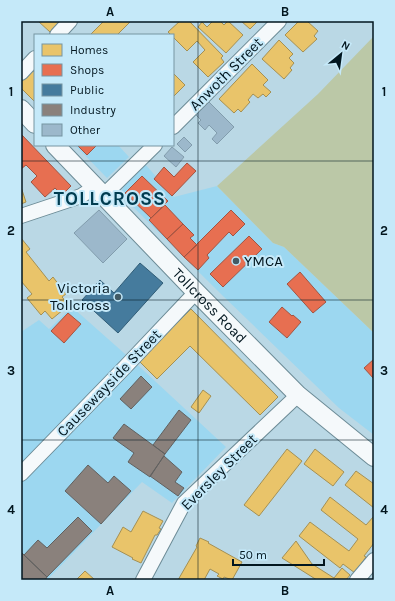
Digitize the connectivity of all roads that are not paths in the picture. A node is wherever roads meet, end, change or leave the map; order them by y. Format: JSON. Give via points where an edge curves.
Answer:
{"nodes":[{"id":1,"x":70,"y":21,"type":"edge"},
{"id":2,"x":279,"y":21,"type":"edge"},
{"id":3,"x":58,"y":34,"type":"edge"},
{"id":4,"x":34,"y":59,"type":"edge"},
{"id":5,"x":21,"y":73,"type":"edge"},
{"id":6,"x":21,"y":109,"type":"edge"},
{"id":7,"x":34,"y":123,"type":"edge"},
{"id":8,"x":174,"y":126,"type":"edge"},
{"id":9,"x":56,"y":146,"type":"edge"},
{"id":10,"x":154,"y":146,"type":"edge"},
{"id":11,"x":99,"y":192,"type":"junction"},
{"id":12,"x":21,"y":216,"type":"edge"},
{"id":13,"x":196,"y":292,"type":"junction"},
{"id":14,"x":298,"y":395,"type":"junction"},
{"id":15,"x":374,"y":457,"type":"edge"},
{"id":16,"x":21,"y":474,"type":"edge"},
{"id":17,"x":374,"y":560,"type":"edge"},
{"id":18,"x":143,"y":580,"type":"edge"},
{"id":19,"x":357,"y":580,"type":"edge"}],
"edges":[{"from":1,"to":3,"type":"street"},
{"from":2,"to":8,"type":"street","name":"Anwoth Street"},
{"from":4,"to":5,"type":"street"},
{"from":6,"to":7,"type":"street"},
{"from":9,"to":11,"type":"street","name":"Tollcross Road"},
{"from":10,"to":11,"type":"street"},
{"from":11,"to":12,"type":"street"},
{"from":11,"to":13,"type":"street","name":"Tollcross Road"},
{"from":13,"to":14,"type":"street","name":"Tollcross Road"},
{"from":13,"to":16,"type":"street","name":"Causewayside Street"},
{"from":14,"to":15,"type":"street","name":"Tollcross Road"},
{"from":14,"to":18,"type":"street","name":"Eversley Street","via":[[184,503]]},
{"from":17,"to":19,"type":"street"}]}
